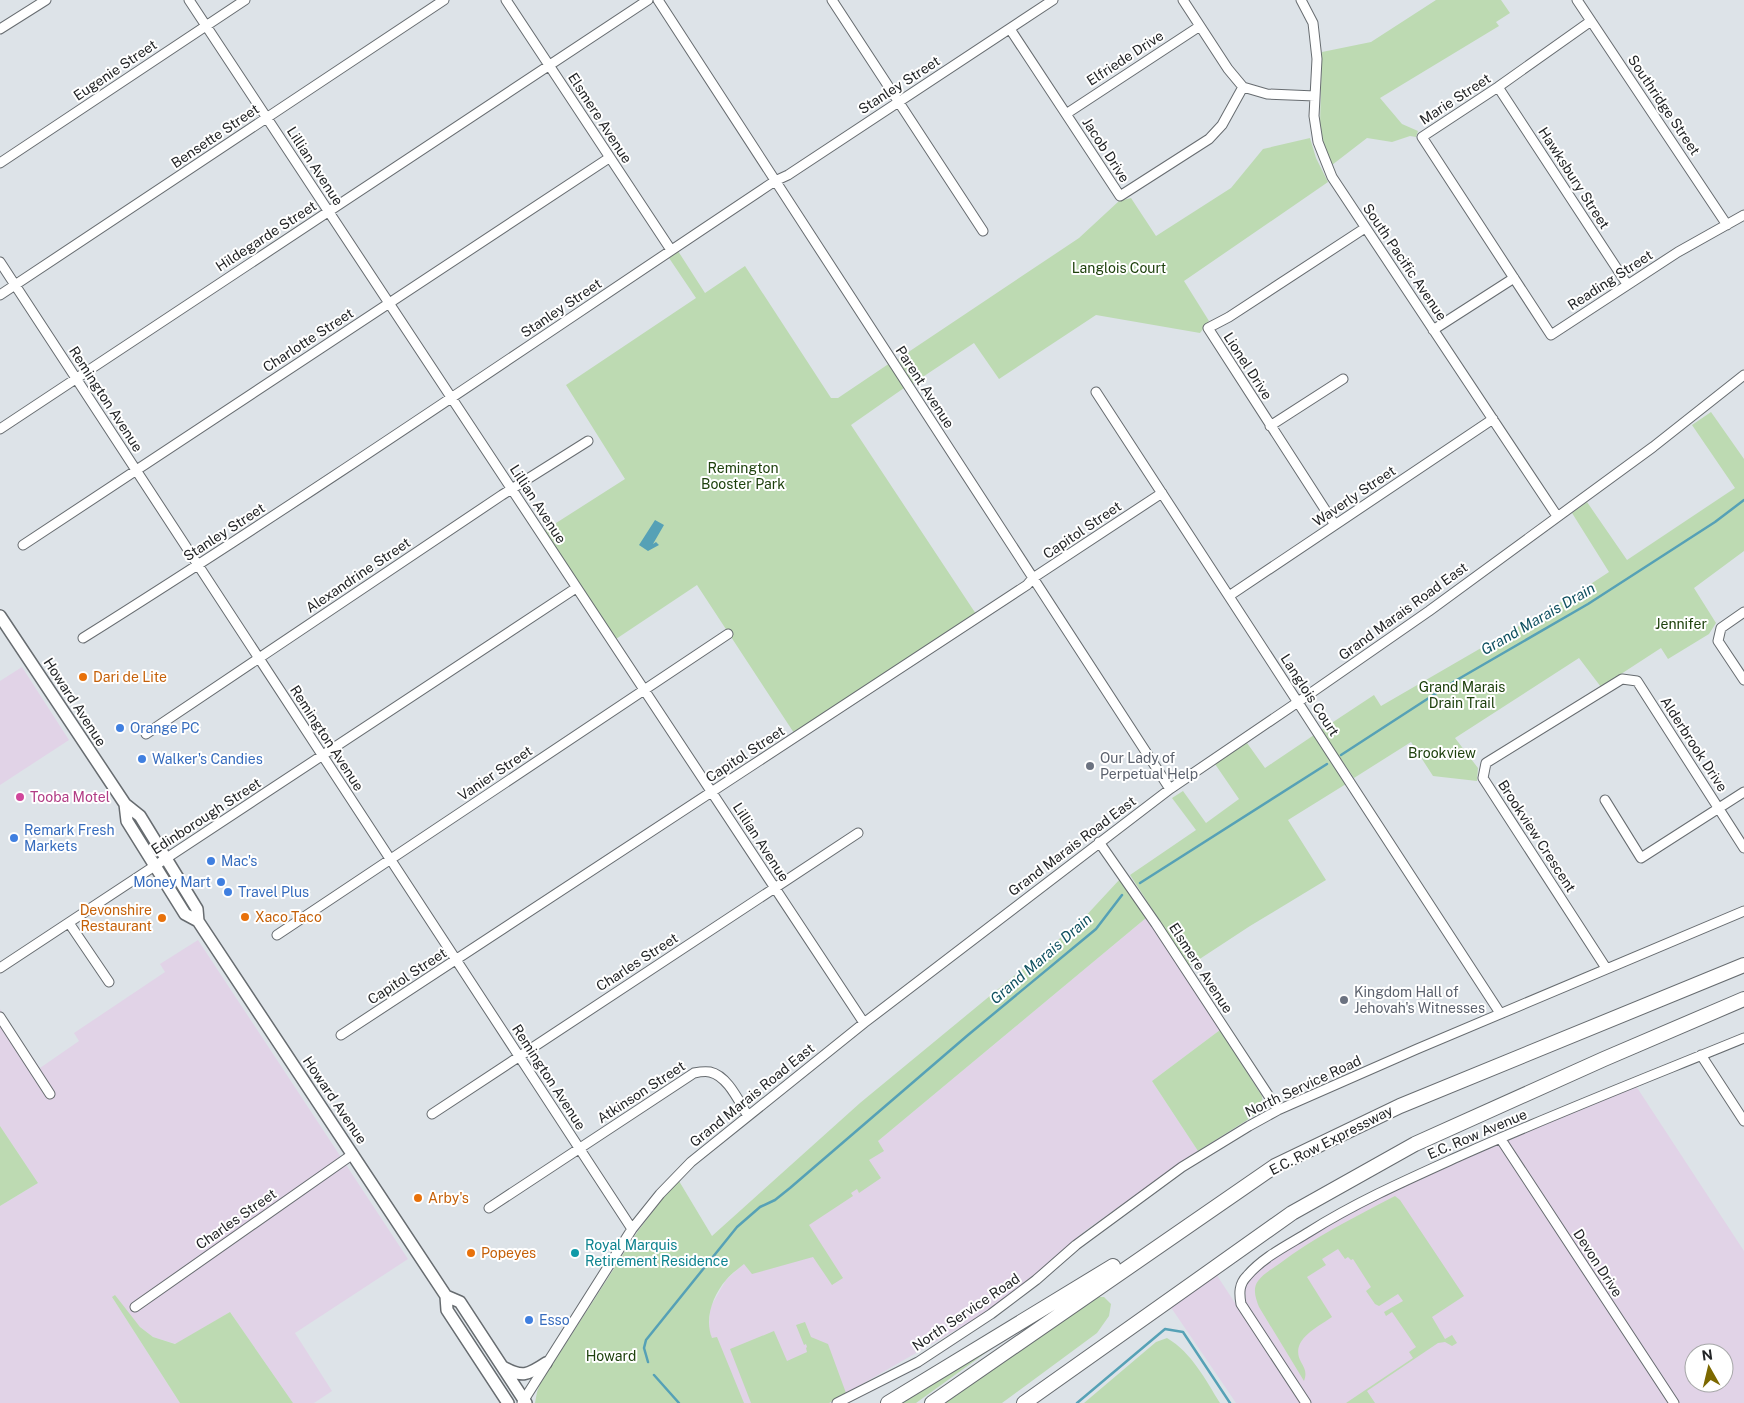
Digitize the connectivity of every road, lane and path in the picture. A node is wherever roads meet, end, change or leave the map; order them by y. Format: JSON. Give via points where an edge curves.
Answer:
{"nodes":[{"id":1,"x":46,"y":0,"type":"edge"},
{"id":2,"x":189,"y":0,"type":"edge"},
{"id":3,"x":245,"y":0,"type":"edge"},
{"id":4,"x":444,"y":0,"type":"edge"},
{"id":5,"x":506,"y":0,"type":"edge"},
{"id":6,"x":648,"y":0,"type":"edge"},
{"id":7,"x":658,"y":0,"type":"edge"},
{"id":8,"x":832,"y":0,"type":"edge"},
{"id":9,"x":1053,"y":0,"type":"edge"},
{"id":10,"x":1183,"y":0,"type":"edge"},
{"id":11,"x":1301,"y":0,"type":"edge"},
{"id":12,"x":1577,"y":0,"type":"edge"},
{"id":13,"x":1591,"y":21,"type":"junction"},
{"id":14,"x":206,"y":26,"type":"junction"},
{"id":15,"x":1200,"y":26,"type":"junction"},
{"id":16,"x":0,"y":29,"type":"edge"},
{"id":17,"x":1010,"y":29,"type":"junction"},
{"id":18,"x":549,"y":65,"type":"junction"},
{"id":19,"x":1243,"y":87,"type":"junction"},
{"id":20,"x":1498,"y":87,"type":"junction"},
{"id":21,"x":1315,"y":96,"type":"junction"},
{"id":22,"x":898,"y":102,"type":"junction"},
{"id":23,"x":1066,"y":114,"type":"junction"},
{"id":24,"x":266,"y":118,"type":"junction"},
{"id":25,"x":609,"y":158,"type":"junction"},
{"id":26,"x":0,"y":163,"type":"edge"},
{"id":27,"x":776,"y":181,"type":"junction"},
{"id":28,"x":328,"y":212,"type":"junction"},
{"id":29,"x":1744,"y":216,"type":"edge"},
{"id":30,"x":1727,"y":225,"type":"junction"},
{"id":31,"x":1365,"y":228,"type":"junction"},
{"id":32,"x":983,"y":231,"type":"dead end"},
{"id":33,"x":670,"y":250,"type":"junction"},
{"id":34,"x":0,"y":262,"type":"edge"},
{"id":35,"x":1514,"y":278,"type":"junction"},
{"id":36,"x":1627,"y":284,"type":"junction"},
{"id":37,"x":15,"y":285,"type":"junction"},
{"id":38,"x":0,"y":295,"type":"edge"},
{"id":39,"x":389,"y":303,"type":"junction"},
{"id":40,"x":1434,"y":330,"type":"junction"},
{"id":41,"x":1744,"y":375,"type":"edge"},
{"id":42,"x":76,"y":378,"type":"junction"},
{"id":43,"x":1343,"y":379,"type":"dead end"},
{"id":44,"x":1096,"y":392,"type":"dead end"},
{"id":45,"x":451,"y":398,"type":"junction"},
{"id":46,"x":1493,"y":420,"type":"junction"},
{"id":47,"x":1270,"y":426,"type":"junction"},
{"id":48,"x":0,"y":428,"type":"edge"},
{"id":49,"x":588,"y":441,"type":"dead end"},
{"id":50,"x":136,"y":470,"type":"junction"},
{"id":51,"x":511,"y":489,"type":"junction"},
{"id":52,"x":1162,"y":493,"type":"junction"},
{"id":53,"x":1558,"y":516,"type":"junction"},
{"id":54,"x":1335,"y":525,"type":"junction"},
{"id":55,"x":23,"y":545,"type":"dead end"},
{"id":56,"x":198,"y":566,"type":"junction"},
{"id":57,"x":1033,"y":578,"type":"junction"},
{"id":58,"x":576,"y":588,"type":"junction"},
{"id":59,"x":1229,"y":596,"type":"junction"},
{"id":60,"x":1744,"y":612,"type":"edge"},
{"id":61,"x":0,"y":616,"type":"edge"},
{"id":62,"x":728,"y":634,"type":"dead end"},
{"id":63,"x":83,"y":638,"type":"dead end"},
{"id":64,"x":259,"y":658,"type":"junction"},
{"id":65,"x":1744,"y":680,"type":"edge"},
{"id":66,"x":1637,"y":681,"type":"joint"},
{"id":67,"x":644,"y":690,"type":"junction"},
{"id":68,"x":1298,"y":702,"type":"junction"},
{"id":69,"x":146,"y":734,"type":"dead end"},
{"id":70,"x":322,"y":755,"type":"junction"},
{"id":71,"x":1170,"y":789,"type":"junction"},
{"id":72,"x":712,"y":792,"type":"junction"},
{"id":73,"x":1744,"y":792,"type":"edge"},
{"id":74,"x":1605,"y":800,"type":"dead end"},
{"id":75,"x":125,"y":804,"type":"junction"},
{"id":76,"x":1718,"y":808,"type":"junction"},
{"id":77,"x":858,"y":833,"type":"dead end"},
{"id":78,"x":1099,"y":842,"type":"junction"},
{"id":79,"x":1744,"y":848,"type":"edge"},
{"id":80,"x":167,"y":858,"type":"junction"},
{"id":81,"x":390,"y":859,"type":"junction"},
{"id":82,"x":155,"y":866,"type":"junction"},
{"id":83,"x":775,"y":888,"type":"junction"},
{"id":84,"x":1744,"y":911,"type":"edge"},
{"id":85,"x":198,"y":921,"type":"junction"},
{"id":86,"x":69,"y":923,"type":"junction"},
{"id":87,"x":276,"y":935,"type":"dead end"},
{"id":88,"x":456,"y":960,"type":"junction"},
{"id":89,"x":1744,"y":965,"type":"edge"},
{"id":90,"x":0,"y":968,"type":"edge"},
{"id":91,"x":1606,"y":968,"type":"junction"},
{"id":92,"x":109,"y":982,"type":"dead end"},
{"id":93,"x":1744,"y":999,"type":"edge"},
{"id":94,"x":1500,"y":1014,"type":"junction"},
{"id":95,"x":0,"y":1017,"type":"edge"},
{"id":96,"x":864,"y":1023,"type":"junction"},
{"id":97,"x":341,"y":1035,"type":"dead end"},
{"id":98,"x":1744,"y":1038,"type":"edge"},
{"id":99,"x":1701,"y":1055,"type":"junction"},
{"id":100,"x":519,"y":1057,"type":"junction"},
{"id":101,"x":50,"y":1094,"type":"dead end"},
{"id":102,"x":1278,"y":1110,"type":"junction"},
{"id":103,"x":432,"y":1114,"type":"dead end"},
{"id":104,"x":748,"y":1116,"type":"junction"},
{"id":105,"x":1744,"y":1121,"type":"edge"},
{"id":106,"x":1500,"y":1138,"type":"junction"},
{"id":107,"x":579,"y":1148,"type":"junction"},
{"id":108,"x":353,"y":1154,"type":"junction"},
{"id":109,"x":1275,"y":1166,"type":"junction"},
{"id":110,"x":489,"y":1208,"type":"dead end"},
{"id":111,"x":632,"y":1229,"type":"junction"},
{"id":112,"x":446,"y":1296,"type":"junction"},
{"id":113,"x":135,"y":1307,"type":"dead end"},
{"id":114,"x":546,"y":1363,"type":"junction"},
{"id":115,"x":502,"y":1366,"type":"junction"},
{"id":116,"x":1067,"y":1372,"type":"junction"},
{"id":117,"x":524,"y":1402,"type":"edge"},
{"id":118,"x":508,"y":1403,"type":"edge"},
{"id":119,"x":837,"y":1403,"type":"edge"},
{"id":120,"x":888,"y":1403,"type":"edge"},
{"id":121,"x":932,"y":1403,"type":"edge"},
{"id":122,"x":1024,"y":1403,"type":"edge"},
{"id":123,"x":1029,"y":1403,"type":"edge"},
{"id":124,"x":1306,"y":1403,"type":"edge"},
{"id":125,"x":1674,"y":1403,"type":"edge"}],
"edges":[{"from":1,"to":16,"type":"street"},
{"from":2,"to":14,"type":"street","name":"Lillian Avenue"},
{"from":3,"to":14,"type":"street","name":"Eugenie Street"},
{"from":4,"to":24,"type":"street","name":"Bensette Street"},
{"from":5,"to":18,"type":"street","name":"Elsmere Avenue"},
{"from":6,"to":18,"type":"street","name":"Hildegarde Street"},
{"from":7,"to":27,"type":"street","name":"Parent Avenue"},
{"from":8,"to":22,"type":"street"},
{"from":9,"to":17,"type":"street","name":"Stanley Street"},
{"from":10,"to":15,"type":"street"},
{"from":11,"to":21,"type":"street","name":"South Pacific Avenue","via":[[1313,23],[1318,59]]},
{"from":12,"to":13,"type":"street","name":"Southridge Street"},
{"from":13,"to":20,"type":"street","name":"Marie Street"},
{"from":13,"to":30,"type":"street","name":"Southridge Street"},
{"from":14,"to":24,"type":"street","name":"Lillian Avenue"},
{"from":14,"to":26,"type":"street","name":"Eugenie Street"},
{"from":15,"to":19,"type":"street"},
{"from":15,"to":23,"type":"street","name":"Elfriede Drive"},
{"from":17,"to":22,"type":"street","name":"Stanley Street"},
{"from":17,"to":23,"type":"street","name":"Jacob Drive"},
{"from":18,"to":25,"type":"street","name":"Elsmere Avenue"},
{"from":18,"to":28,"type":"street","name":"Hildegarde Street"},
{"from":19,"to":21,"type":"street","via":[[1267,94]]},
{"from":19,"to":23,"type":"street","name":"Jacob Drive","via":[[1222,125],[1208,139],[1120,196]]},
{"from":20,"to":35,"type":"street","name":"Marie Street","via":[[1422,137]]},
{"from":20,"to":36,"type":"street","name":"Hawksbury Street"},
{"from":21,"to":31,"type":"street","name":"South Pacific Avenue","via":[[1318,142],[1332,177]]},
{"from":22,"to":27,"type":"street","name":"Stanley Street"},
{"from":22,"to":32,"type":"street"},
{"from":24,"to":28,"type":"street","name":"Lillian Avenue"},
{"from":24,"to":37,"type":"street","name":"Bensette Street"},
{"from":25,"to":33,"type":"street","name":"Elsmere Avenue"},
{"from":25,"to":39,"type":"street","name":"Charlotte Street"},
{"from":27,"to":33,"type":"street","name":"Stanley Street"},
{"from":27,"to":57,"type":"street","name":"Parent Avenue"},
{"from":28,"to":39,"type":"street","name":"Lillian Avenue"},
{"from":28,"to":42,"type":"street","name":"Hildegarde Street"},
{"from":29,"to":30,"type":"street","name":"Reading Street"},
{"from":30,"to":36,"type":"street","name":"Reading Street"},
{"from":31,"to":40,"type":"street","name":"South Pacific Avenue"},
{"from":31,"to":47,"type":"street","name":"Lionel Drive","via":[[1208,328]]},
{"from":33,"to":45,"type":"street","name":"Stanley Street"},
{"from":34,"to":37,"type":"street","name":"Remington Avenue"},
{"from":35,"to":36,"type":"street","name":"Reading Street","via":[[1551,335]]},
{"from":35,"to":40,"type":"street"},
{"from":37,"to":38,"type":"street","name":"Bensette Street"},
{"from":37,"to":42,"type":"street","name":"Remington Avenue"},
{"from":39,"to":45,"type":"street","name":"Lillian Avenue"},
{"from":39,"to":50,"type":"street","name":"Charlotte Street"},
{"from":40,"to":46,"type":"street","name":"South Pacific Avenue"},
{"from":41,"to":53,"type":"street","name":"Grand Marais Road East"},
{"from":42,"to":48,"type":"street","name":"Hildegarde Street"},
{"from":42,"to":50,"type":"street","name":"Remington Avenue"},
{"from":43,"to":47,"type":"street"},
{"from":44,"to":52,"type":"street","name":"Langlois Court"},
{"from":45,"to":51,"type":"street","name":"Lillian Avenue"},
{"from":45,"to":56,"type":"street","name":"Stanley Street"},
{"from":46,"to":53,"type":"street","name":"South Pacific Avenue"},
{"from":46,"to":54,"type":"street","name":"Waverly Street"},
{"from":47,"to":54,"type":"street","name":"Lionel Drive"},
{"from":49,"to":51,"type":"street","name":"Alexandrine Street"},
{"from":50,"to":55,"type":"street","name":"Charlotte Street"},
{"from":50,"to":56,"type":"street","name":"Remington Avenue"},
{"from":51,"to":58,"type":"street","name":"Lillian Avenue"},
{"from":51,"to":64,"type":"street","name":"Alexandrine Street"},
{"from":52,"to":57,"type":"street","name":"Capitol Street"},
{"from":52,"to":59,"type":"street","name":"Langlois Court"},
{"from":53,"to":68,"type":"street","name":"Grand Marais Road East"},
{"from":54,"to":59,"type":"street","name":"Waverly Street"},
{"from":56,"to":63,"type":"street","name":"Stanley Street"},
{"from":56,"to":64,"type":"street","name":"Remington Avenue"},
{"from":57,"to":71,"type":"street","name":"Parent Avenue"},
{"from":57,"to":72,"type":"street","name":"Capitol Street","via":[[1028,585]]},
{"from":58,"to":67,"type":"street","name":"Lillian Avenue"},
{"from":58,"to":70,"type":"street","name":"Edinborough Street"},
{"from":59,"to":68,"type":"street","name":"Langlois Court"},
{"from":60,"to":65,"type":"street","via":[[1721,628],[1718,641]]},
{"from":61,"to":75,"type":"main road","name":"Howard Avenue"},
{"from":62,"to":67,"type":"street","name":"Vanier Street"},
{"from":64,"to":69,"type":"street","name":"Alexandrine Street"},
{"from":64,"to":70,"type":"street","name":"Remington Avenue"},
{"from":66,"to":76,"type":"street","name":"Alderbrook Drive"},
{"from":66,"to":91,"type":"street","name":"Brookview Crescent","via":[[1622,679],[1486,763],[1483,778]]},
{"from":67,"to":72,"type":"street","name":"Lillian Avenue"},
{"from":67,"to":81,"type":"street","name":"Vanier Street"},
{"from":68,"to":71,"type":"street","name":"Grand Marais Road East"},
{"from":68,"to":94,"type":"street","name":"Langlois Court"},
{"from":70,"to":80,"type":"street","name":"Edinborough Street"},
{"from":70,"to":81,"type":"street","name":"Remington Avenue"},
{"from":71,"to":78,"type":"street","name":"Grand Marais Road East"},
{"from":72,"to":83,"type":"street","name":"Lillian Avenue"},
{"from":72,"to":88,"type":"street","name":"Capitol Street"},
{"from":73,"to":76,"type":"street"},
{"from":74,"to":76,"type":"street","via":[[1641,858]]},
{"from":75,"to":80,"type":"main road","name":"Howard Avenue","via":[[140,816]]},
{"from":75,"to":82,"type":"main road","name":"Howard Avenue","via":[[127,821]]},
{"from":76,"to":79,"type":"street","name":"Alderbrook Drive"},
{"from":77,"to":83,"type":"street","name":"Charles Street"},
{"from":78,"to":96,"type":"street","name":"Grand Marais Road East"},
{"from":78,"to":102,"type":"street","name":"Elsmere Avenue"},
{"from":80,"to":82,"type":"street","name":"Edinborough Street"},
{"from":80,"to":85,"type":"main road","name":"Howard Avenue","via":[[196,909]]},
{"from":81,"to":87,"type":"street","name":"Vanier Street"},
{"from":81,"to":88,"type":"street","name":"Remington Avenue"},
{"from":82,"to":85,"type":"main road","name":"Howard Avenue","via":[[185,914]]},
{"from":82,"to":86,"type":"street","name":"Edinborough Street"},
{"from":83,"to":96,"type":"street","name":"Lillian Avenue"},
{"from":83,"to":100,"type":"street","name":"Charles Street"},
{"from":84,"to":91,"type":"street","name":"North Service Road"},
{"from":85,"to":108,"type":"main road","name":"Howard Avenue"},
{"from":86,"to":90,"type":"street","name":"Edinborough Street"},
{"from":86,"to":92,"type":"street"},
{"from":88,"to":97,"type":"street","name":"Capitol Street"},
{"from":88,"to":100,"type":"street","name":"Remington Avenue"},
{"from":89,"to":109,"type":"highway","name":"E.C. Row Expressway","via":[[1400,1106]]},
{"from":91,"to":94,"type":"street","name":"North Service Road"},
{"from":93,"to":116,"type":"highway","via":[[1414,1144],[1292,1212]]},
{"from":94,"to":102,"type":"street","name":"North Service Road"},
{"from":95,"to":101,"type":"street"},
{"from":96,"to":104,"type":"street","name":"Grand Marais Road East"},
{"from":98,"to":99,"type":"street","name":"E.C. Row Avenue"},
{"from":99,"to":105,"type":"street"},
{"from":99,"to":106,"type":"street","name":"E.C. Row Avenue"},
{"from":100,"to":103,"type":"street","name":"Charles Street"},
{"from":100,"to":107,"type":"street","name":"Remington Avenue"},
{"from":102,"to":119,"type":"street","name":"North Service Road","via":[[1182,1167],[1076,1245],[991,1314],[918,1362]]},
{"from":104,"to":107,"type":"street","name":"Atkinson Street","via":[[718,1076],[709,1071],[694,1073]]},
{"from":104,"to":111,"type":"street","name":"Grand Marais Road East","via":[[691,1162]]},
{"from":106,"to":124,"type":"street","name":"E.C. Row Avenue","via":[[1331,1218],[1265,1260],[1245,1277],[1240,1286],[1241,1304]]},
{"from":106,"to":125,"type":"street","name":"Devon Drive"},
{"from":107,"to":110,"type":"street","name":"Atkinson Street"},
{"from":107,"to":111,"type":"street","name":"Remington Avenue"},
{"from":108,"to":112,"type":"main road","name":"Howard Avenue"},
{"from":108,"to":113,"type":"street","name":"Charles Street"},
{"from":109,"to":120,"type":"highway"},
{"from":109,"to":121,"type":"highway","name":"E.C. Row Expressway"},
{"from":111,"to":114,"type":"street","name":"Grand Marais Road East"},
{"from":112,"to":115,"type":"main road","name":"Howard Avenue","via":[[460,1302]]},
{"from":112,"to":118,"type":"main road","name":"Howard Avenue","via":[[446,1310]]},
{"from":114,"to":115,"type":"main road","via":[[531,1373],[517,1375]]},
{"from":114,"to":117,"type":"street","name":"Grand Marais Road East"},
{"from":115,"to":117,"type":"main road","name":"Howard Avenue"},
{"from":116,"to":122,"type":"highway"},
{"from":116,"to":123,"type":"highway"}]}
